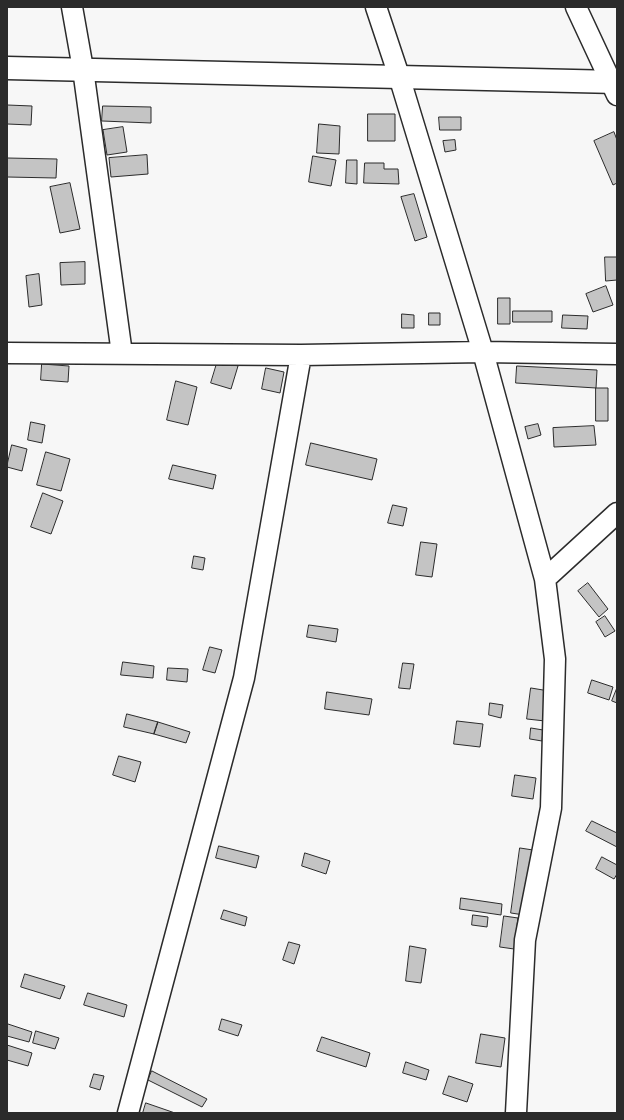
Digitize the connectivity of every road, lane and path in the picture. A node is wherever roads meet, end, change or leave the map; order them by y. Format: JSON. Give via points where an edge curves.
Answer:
{"nodes":[{"id":1,"x":72,"y":7,"type":"edge"},
{"id":2,"x":376,"y":7,"type":"edge"},
{"id":3,"x":576,"y":7,"type":"edge"},
{"id":4,"x":7,"y":68,"type":"edge"},
{"id":5,"x":84,"y":69,"type":"junction"},
{"id":6,"x":398,"y":76,"type":"junction"},
{"id":7,"x":615,"y":86,"type":"edge"},
{"id":8,"x":483,"y":352,"type":"junction"},
{"id":9,"x":7,"y":353,"type":"edge"},
{"id":10,"x":122,"y":354,"type":"junction"},
{"id":11,"x":617,"y":354,"type":"edge"},
{"id":12,"x":301,"y":355,"type":"junction"},
{"id":13,"x":617,"y":513,"type":"edge"},
{"id":14,"x":546,"y":579,"type":"junction"},
{"id":15,"x":128,"y":1113,"type":"edge"},
{"id":16,"x":516,"y":1113,"type":"edge"}],
"edges":[{"from":1,"to":5,"type":"street"},
{"from":2,"to":6,"type":"street"},
{"from":3,"to":7,"type":"street"},
{"from":4,"to":5,"type":"street"},
{"from":5,"to":6,"type":"street"},
{"from":5,"to":10,"type":"street"},
{"from":6,"to":7,"type":"street"},
{"from":6,"to":8,"type":"street"},
{"from":8,"to":11,"type":"street"},
{"from":8,"to":12,"type":"street"},
{"from":8,"to":14,"type":"street"},
{"from":9,"to":10,"type":"street"},
{"from":10,"to":12,"type":"street"},
{"from":12,"to":15,"type":"street","via":[[244,678]]},
{"from":13,"to":14,"type":"street"},
{"from":14,"to":16,"type":"street","via":[[555,659],[550,808],[525,940]]}]}
